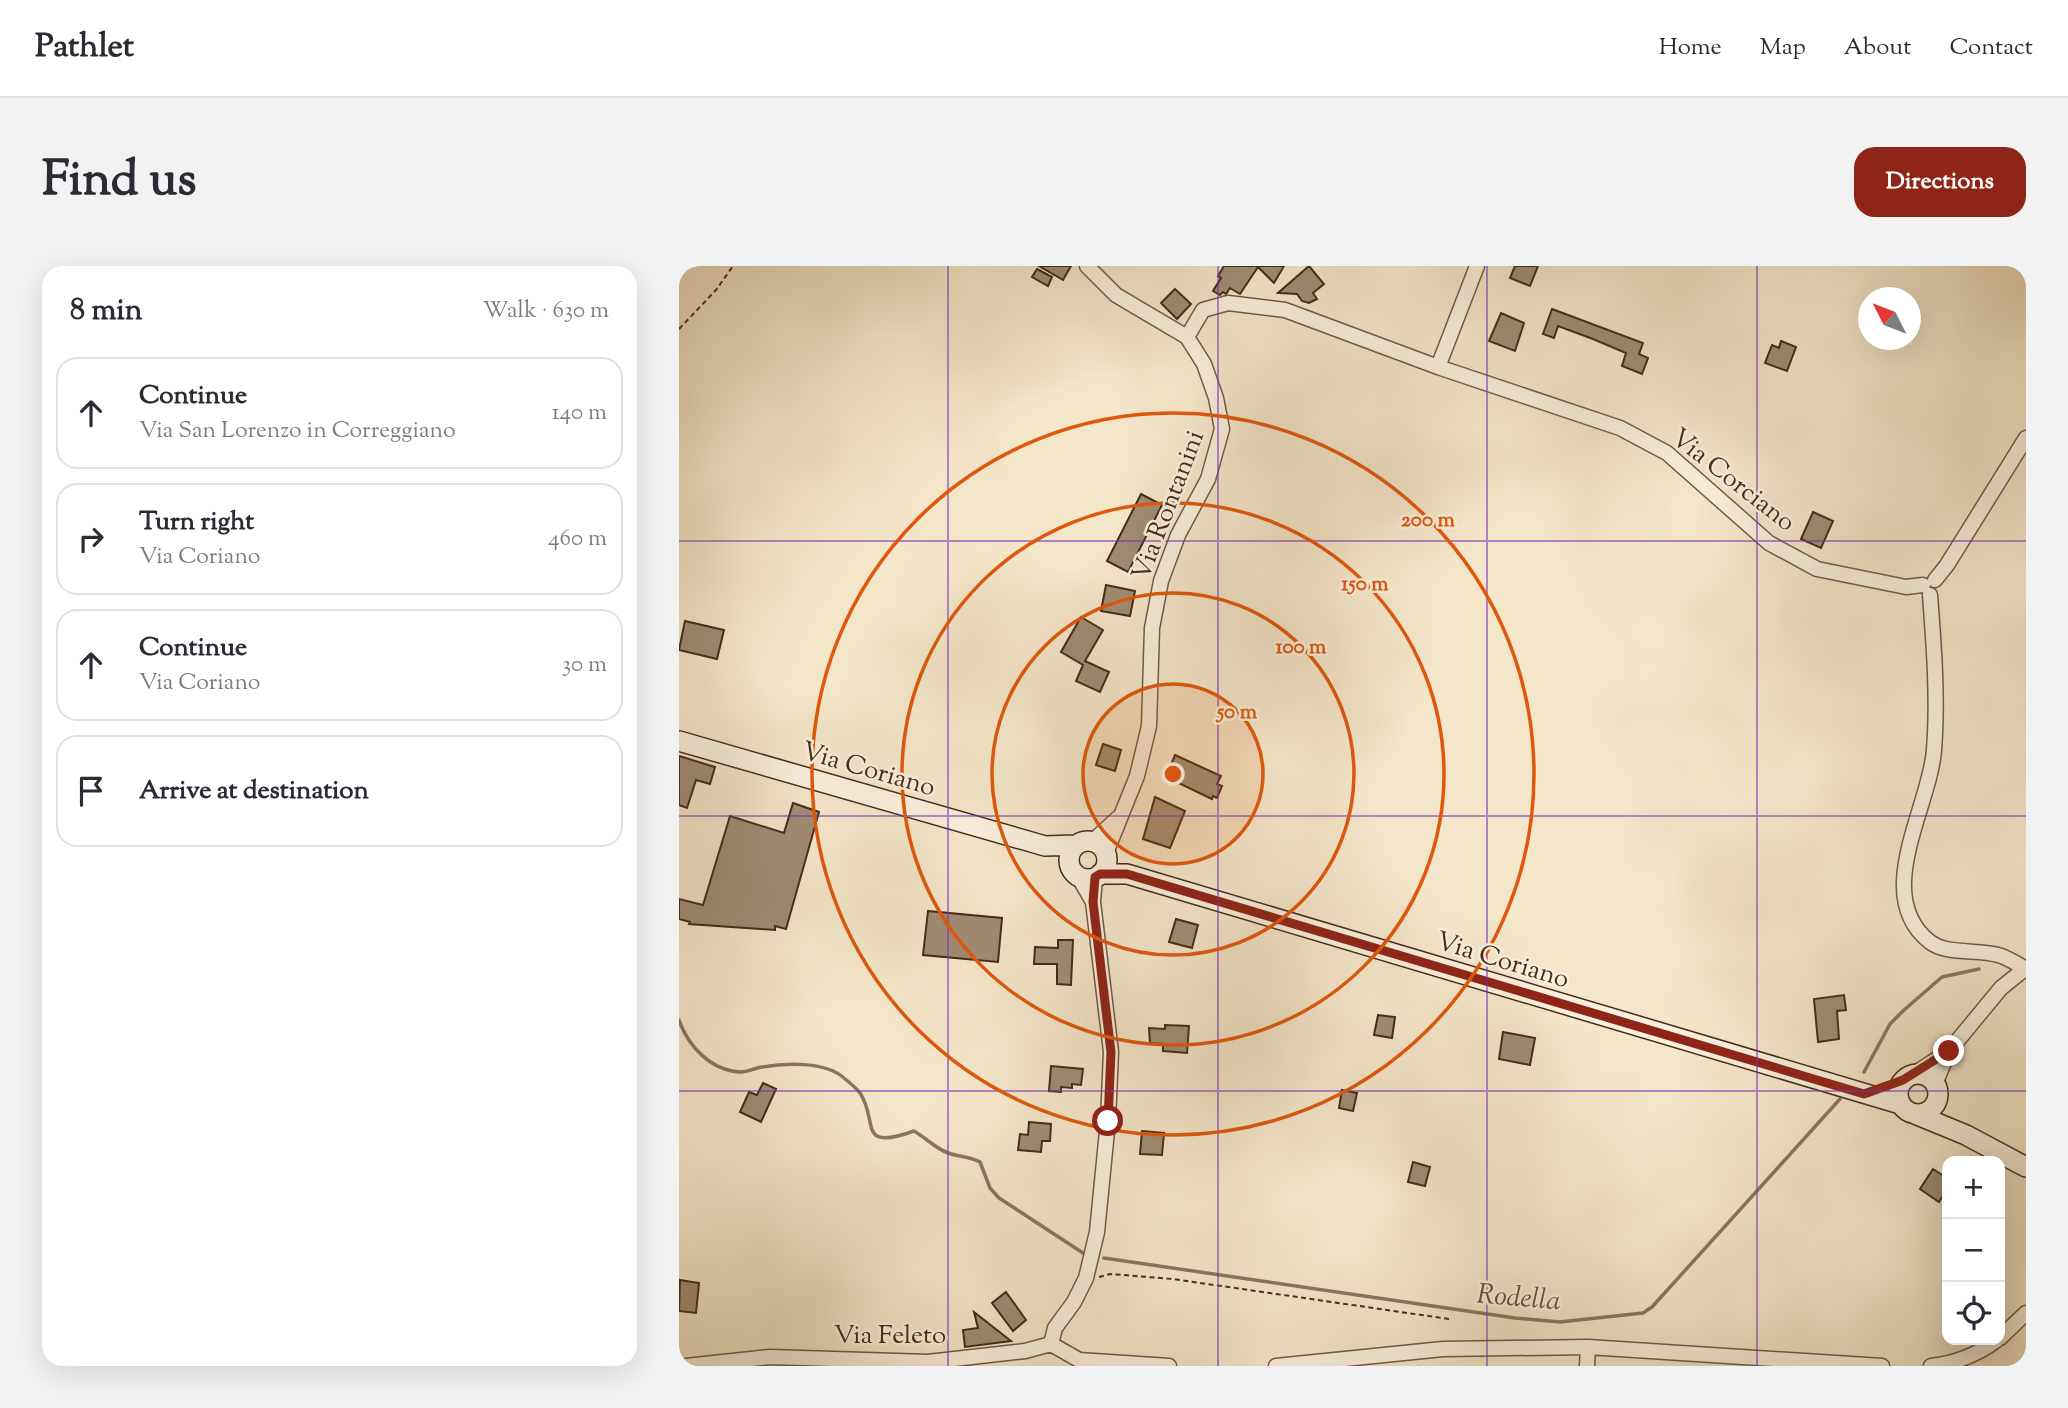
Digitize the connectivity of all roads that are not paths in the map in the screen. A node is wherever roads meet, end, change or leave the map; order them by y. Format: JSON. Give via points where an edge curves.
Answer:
{"nodes":[{"id":1,"x":1087,"y":266,"type":"edge"},
{"id":2,"x":1477,"y":266,"type":"edge"},
{"id":3,"x":1187,"y":337,"type":"junction"},
{"id":4,"x":1438,"y":367,"type":"junction"},
{"id":5,"x":2026,"y":438,"type":"edge"},
{"id":6,"x":1929,"y":587,"type":"junction"},
{"id":7,"x":679,"y":741,"type":"edge"},
{"id":8,"x":1091,"y":861,"type":"junction"},
{"id":9,"x":2026,"y":969,"type":"edge"},
{"id":10,"x":1949,"y":1051,"type":"junction"},
{"id":11,"x":1908,"y":1077,"type":"junction"},
{"id":12,"x":1936,"y":1090,"type":"junction"},
{"id":13,"x":1864,"y":1094,"type":"junction"},
{"id":14,"x":1908,"y":1109,"type":"junction"},
{"id":15,"x":1966,"y":1135,"type":"junction"},
{"id":16,"x":2026,"y":1167,"type":"edge"},
{"id":17,"x":2026,"y":1312,"type":"edge"},
{"id":18,"x":2005,"y":1332,"type":"edge"},
{"id":19,"x":1051,"y":1344,"type":"junction"},
{"id":20,"x":1990,"y":1345,"type":"edge"},
{"id":21,"x":1587,"y":1358,"type":"edge"},
{"id":22,"x":686,"y":1366,"type":"edge"},
{"id":23,"x":1169,"y":1366,"type":"edge"},
{"id":24,"x":1276,"y":1366,"type":"edge"},
{"id":25,"x":1882,"y":1366,"type":"edge"},
{"id":26,"x":1931,"y":1366,"type":"edge"}],
"edges":[{"from":1,"to":3,"type":"street","name":"Via Rontanini","via":[[1116,295]]},
{"from":2,"to":4,"type":"street"},
{"from":3,"to":4,"type":"street","name":"Via Corciano","via":[[1203,310],[1228,303],[1285,310]]},
{"from":3,"to":8,"type":"street","name":"Via Rontanini","via":[[1204,364],[1222,429],[1208,479],[1178,535],[1161,581],[1151,628],[1149,726],[1137,776],[1122,815]]},
{"from":4,"to":6,"type":"street","name":"Via Corciano","via":[[1620,428],[1667,453],[1769,543],[1817,569],[1906,587]]},
{"from":5,"to":6,"type":"street"},
{"from":6,"to":9,"type":"street","via":[[1937,714],[1934,755],[1904,876],[1907,906],[1914,925],[1932,944],[2000,955]]},
{"from":7,"to":8,"type":"main road","name":"Via Coriano"},
{"from":8,"to":13,"type":"main road","name":"Via Coriano"},
{"from":8,"to":19,"type":"street","name":"Via Rontanini","via":[[1111,1052],[1108,1121],[1097,1232],[1085,1281],[1055,1328]]},
{"from":9,"to":10,"type":"street","via":[[2001,988]]},
{"from":10,"to":11,"type":"street"},
{"from":10,"to":12,"type":"street"},
{"from":11,"to":12,"type":"main road","via":[[1926,1076]]},
{"from":11,"to":13,"type":"main road"},
{"from":11,"to":14,"type":"main road","via":[[1898,1092]]},
{"from":12,"to":14,"type":"main road","via":[[1927,1111]]},
{"from":12,"to":15,"type":"main road","name":"Via Coriano"},
{"from":13,"to":14,"type":"main road","name":"Via Coriano"},
{"from":14,"to":15,"type":"main road","name":"Via Coriano"},
{"from":15,"to":16,"type":"main road","name":"Via Coriano"},
{"from":17,"to":18,"type":"street"},
{"from":19,"to":22,"type":"street","name":"Via Feleto","via":[[929,1362],[770,1357]]},
{"from":19,"to":23,"type":"street","via":[[1079,1360]]},
{"from":20,"to":26,"type":"street","via":[[1952,1364]]},
{"from":21,"to":24,"type":"street","via":[[1443,1349]]},
{"from":21,"to":25,"type":"street"}]}
